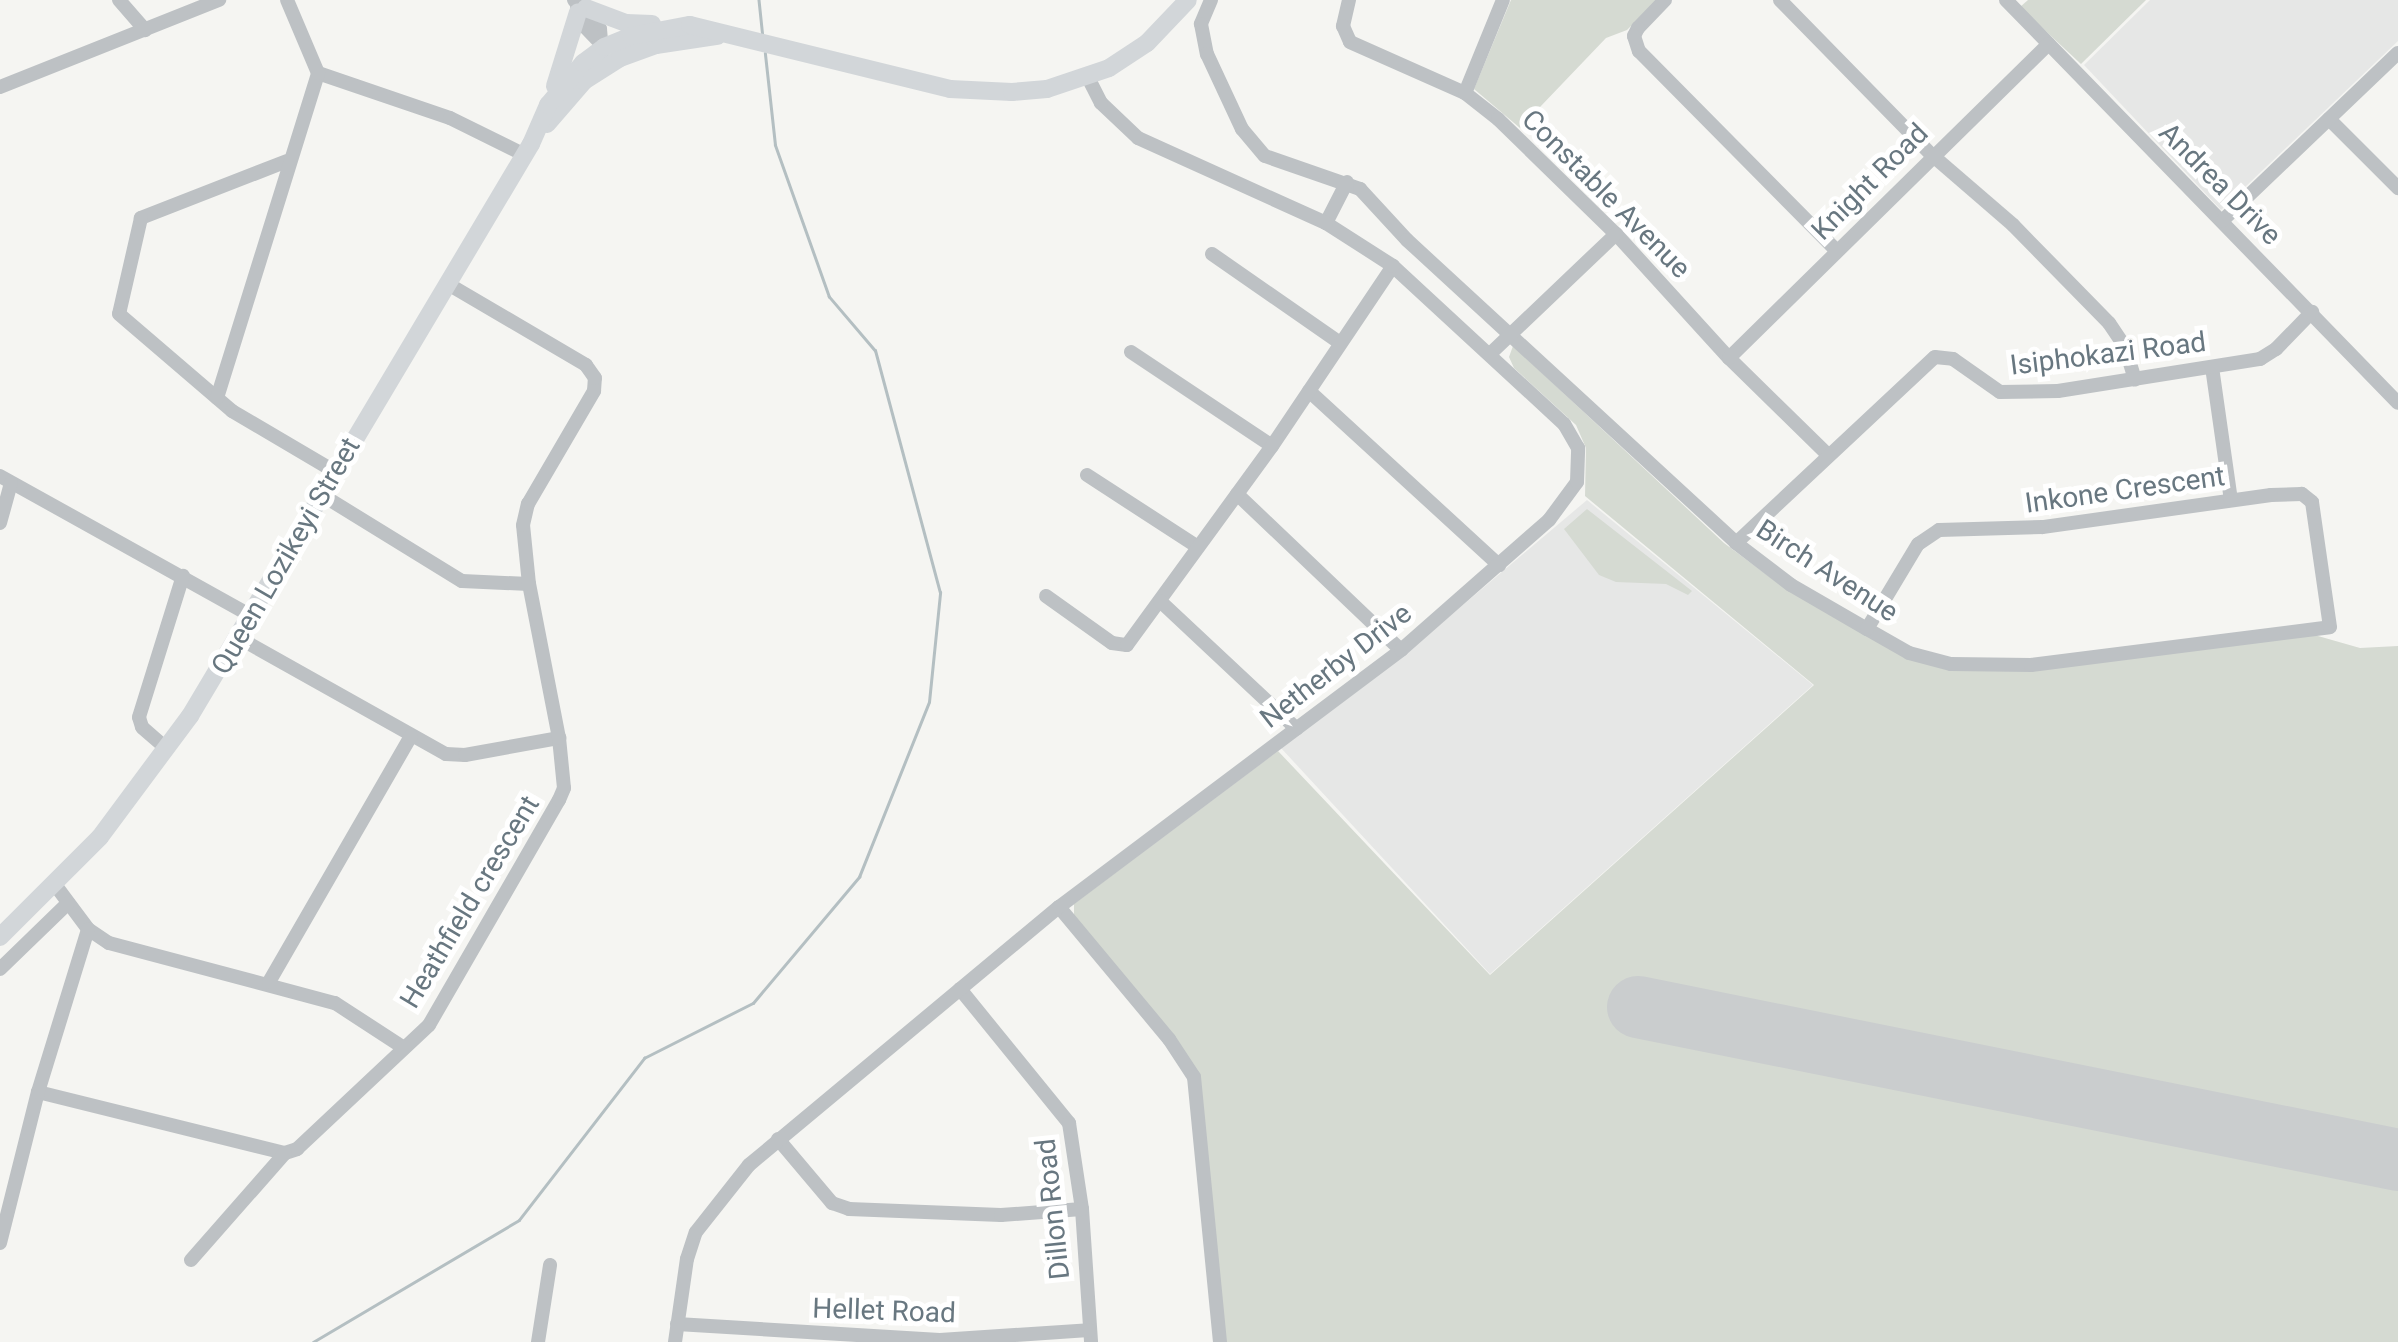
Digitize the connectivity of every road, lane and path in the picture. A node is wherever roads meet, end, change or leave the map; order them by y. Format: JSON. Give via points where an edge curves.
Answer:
{"nodes":[{"id":1,"x":120,"y":0,"type":"edge"},
{"id":2,"x":219,"y":0,"type":"edge"},
{"id":3,"x":287,"y":0,"type":"edge"},
{"id":4,"x":1188,"y":0,"type":"edge"},
{"id":5,"x":1212,"y":0,"type":"edge"},
{"id":6,"x":1349,"y":0,"type":"edge"},
{"id":7,"x":1503,"y":0,"type":"edge"},
{"id":8,"x":1664,"y":0,"type":"edge"},
{"id":9,"x":1780,"y":0,"type":"edge"},
{"id":10,"x":2006,"y":0,"type":"edge"},
{"id":11,"x":578,"y":5,"type":"edge"},
{"id":12,"x":674,"y":25,"type":"junction"},
{"id":13,"x":145,"y":30,"type":"junction"},
{"id":14,"x":753,"y":38,"type":"junction"},
{"id":15,"x":2049,"y":44,"type":"junction"},
{"id":16,"x":604,"y":47,"type":"junction"},
{"id":17,"x":640,"y":50,"type":"junction"},
{"id":18,"x":2398,"y":53,"type":"edge"},
{"id":19,"x":318,"y":73,"type":"junction"},
{"id":20,"x":1088,"y":78,"type":"junction"},
{"id":21,"x":584,"y":81,"type":"junction"},
{"id":22,"x":0,"y":87,"type":"edge"},
{"id":23,"x":1465,"y":93,"type":"junction"},
{"id":24,"x":548,"y":105,"type":"junction"},
{"id":25,"x":2329,"y":119,"type":"junction"},
{"id":26,"x":528,"y":149,"type":"junction"},
{"id":27,"x":1932,"y":155,"type":"junction"},
{"id":28,"x":287,"y":161,"type":"junction"},
{"id":29,"x":1347,"y":182,"type":"junction"},
{"id":30,"x":2398,"y":188,"type":"edge"},
{"id":31,"x":2222,"y":220,"type":"junction"},
{"id":32,"x":1326,"y":223,"type":"junction"},
{"id":33,"x":1616,"y":234,"type":"junction"},
{"id":34,"x":1837,"y":251,"type":"junction"},
{"id":35,"x":1212,"y":254,"type":"dead end"},
{"id":36,"x":1393,"y":266,"type":"junction"},
{"id":37,"x":448,"y":284,"type":"junction"},
{"id":38,"x":2312,"y":312,"type":"junction"},
{"id":39,"x":1510,"y":335,"type":"junction"},
{"id":40,"x":1340,"y":343,"type":"junction"},
{"id":41,"x":1132,"y":352,"type":"dead end"},
{"id":42,"x":1491,"y":352,"type":"junction"},
{"id":43,"x":1729,"y":358,"type":"junction"},
{"id":44,"x":2212,"y":367,"type":"junction"},
{"id":45,"x":2134,"y":380,"type":"junction"},
{"id":46,"x":1309,"y":391,"type":"junction"},
{"id":47,"x":217,"y":398,"type":"junction"},
{"id":48,"x":2398,"y":403,"type":"edge"},
{"id":49,"x":1272,"y":446,"type":"junction"},
{"id":50,"x":1828,"y":455,"type":"junction"},
{"id":51,"x":334,"y":471,"type":"junction"},
{"id":52,"x":1087,"y":475,"type":"dead end"},
{"id":53,"x":6,"y":480,"type":"edge"},
{"id":54,"x":1237,"y":494,"type":"junction"},
{"id":55,"x":322,"y":495,"type":"junction"},
{"id":56,"x":2231,"y":500,"type":"junction"},
{"id":57,"x":0,"y":523,"type":"edge"},
{"id":58,"x":1736,"y":543,"type":"junction"},
{"id":59,"x":1198,"y":547,"type":"junction"},
{"id":60,"x":1499,"y":565,"type":"junction"},
{"id":61,"x":183,"y":576,"type":"junction"},
{"id":62,"x":529,"y":584,"type":"junction"},
{"id":63,"x":1046,"y":596,"type":"dead end"},
{"id":64,"x":1160,"y":601,"type":"junction"},
{"id":65,"x":252,"y":616,"type":"junction"},
{"id":66,"x":2330,"y":626,"type":"joint"},
{"id":67,"x":1867,"y":630,"type":"junction"},
{"id":68,"x":240,"y":638,"type":"junction"},
{"id":69,"x":1401,"y":650,"type":"junction"},
{"id":70,"x":1297,"y":729,"type":"junction"},
{"id":71,"x":411,"y":736,"type":"junction"},
{"id":72,"x":559,"y":738,"type":"junction"},
{"id":73,"x":167,"y":750,"type":"junction"},
{"id":74,"x":54,"y":882,"type":"junction"},
{"id":75,"x":68,"y":903,"type":"junction"},
{"id":76,"x":1059,"y":907,"type":"junction"},
{"id":77,"x":88,"y":929,"type":"junction"},
{"id":78,"x":0,"y":937,"type":"edge"},
{"id":79,"x":0,"y":969,"type":"edge"},
{"id":80,"x":269,"y":982,"type":"junction"},
{"id":81,"x":960,"y":989,"type":"junction"},
{"id":82,"x":401,"y":1046,"type":"junction"},
{"id":83,"x":38,"y":1092,"type":"junction"},
{"id":84,"x":778,"y":1139,"type":"junction"},
{"id":85,"x":285,"y":1153,"type":"junction"},
{"id":86,"x":1082,"y":1209,"type":"junction"},
{"id":87,"x":0,"y":1243,"type":"edge"},
{"id":88,"x":192,"y":1260,"type":"dead end"},
{"id":89,"x":550,"y":1265,"type":"dead end"},
{"id":90,"x":677,"y":1324,"type":"junction"},
{"id":91,"x":1090,"y":1336,"type":"edge"},
{"id":92,"x":818,"y":1338,"type":"edge"},
{"id":93,"x":538,"y":1342,"type":"edge"},
{"id":94,"x":675,"y":1342,"type":"edge"},
{"id":95,"x":1220,"y":1342,"type":"edge"}],
"edges":[{"from":1,"to":13,"type":"street"},
{"from":2,"to":13,"type":"street"},
{"from":3,"to":19,"type":"street"},
{"from":4,"to":20,"type":"main road","name":"Queen Lozikeyi Street","via":[[1147,43]]},
{"from":5,"to":29,"type":"street","via":[[1201,38],[1252,144],[1286,165]]},
{"from":6,"to":23,"type":"street","name":"Constable Avenue","via":[[1342,26],[1350,42]]},
{"from":7,"to":23,"type":"street"},
{"from":8,"to":34,"type":"street","via":[[1638,28],[1638,51]]},
{"from":9,"to":27,"type":"street"},
{"from":10,"to":15,"type":"street","name":"Andrea Drive"},
{"from":11,"to":12,"type":"main road","via":[[626,22]]},
{"from":11,"to":16,"type":"street","via":[[600,28]]},
{"from":11,"to":24,"type":"main road"},
{"from":12,"to":14,"type":"main road","name":"Queen Lozikeyi Street"},
{"from":12,"to":16,"type":"main road","name":"Queen Lozikeyi Street"},
{"from":13,"to":22,"type":"street"},
{"from":14,"to":17,"type":"main road","name":"Queen Lozikeyi Street","via":[[690,38]]},
{"from":14,"to":20,"type":"main road","name":"Queen Lozikeyi Street","via":[[984,94]]},
{"from":15,"to":27,"type":"street","name":"Knight Road"},
{"from":15,"to":31,"type":"street","name":"Andrea Drive"},
{"from":16,"to":17,"type":"street"},
{"from":16,"to":21,"type":"street"},
{"from":16,"to":24,"type":"main road","name":"Queen Lozikeyi Street"},
{"from":17,"to":21,"type":"main road","name":"Queen Lozikeyi Street"},
{"from":18,"to":25,"type":"street"},
{"from":19,"to":26,"type":"street"},
{"from":19,"to":28,"type":"street"},
{"from":20,"to":32,"type":"street","name":"Netherby Drive","via":[[1101,103],[1138,138]]},
{"from":21,"to":26,"type":"main road","name":"Queen Lozikeyi Street"},
{"from":23,"to":33,"type":"street","name":"Constable Avenue"},
{"from":24,"to":26,"type":"main road","name":"Queen Lozikeyi Street"},
{"from":25,"to":30,"type":"street"},
{"from":25,"to":31,"type":"street"},
{"from":26,"to":37,"type":"main road","name":"Queen Lozikeyi Street"},
{"from":27,"to":34,"type":"street","name":"Knight Road"},
{"from":27,"to":45,"type":"street","via":[[2014,225],[2109,323],[2126,347]]},
{"from":28,"to":47,"type":"street"},
{"from":28,"to":47,"type":"street","via":[[148,212],[136,227],[119,314]]},
{"from":29,"to":32,"type":"street"},
{"from":29,"to":39,"type":"street","name":"Birch Avenue"},
{"from":31,"to":38,"type":"street","name":"Andrea Drive"},
{"from":32,"to":36,"type":"street","name":"Netherby Drive"},
{"from":33,"to":39,"type":"street"},
{"from":33,"to":43,"type":"street","name":"Constable Avenue"},
{"from":34,"to":43,"type":"street","name":"Knight Road"},
{"from":35,"to":40,"type":"street"},
{"from":36,"to":40,"type":"street"},
{"from":36,"to":42,"type":"street","name":"Netherby Drive"},
{"from":37,"to":51,"type":"main road","name":"Queen Lozikeyi Street"},
{"from":37,"to":62,"type":"street","name":"Heathfield crescent","via":[[586,365],[595,378],[594,391],[524,515]]},
{"from":38,"to":44,"type":"street","name":"Isiphokazi Road","via":[[2268,356]]},
{"from":38,"to":48,"type":"street","name":"Andrea Drive"},
{"from":39,"to":42,"type":"street"},
{"from":39,"to":58,"type":"street","name":"Birch Avenue"},
{"from":40,"to":46,"type":"street"},
{"from":41,"to":49,"type":"street"},
{"from":42,"to":60,"type":"street","name":"Netherby Drive","via":[[1564,424],[1580,460],[1566,501]]},
{"from":43,"to":50,"type":"street","name":"Constable Avenue"},
{"from":44,"to":45,"type":"street","name":"Isiphokazi Road"},
{"from":44,"to":56,"type":"street"},
{"from":45,"to":50,"type":"street","name":"Isiphokazi Road","via":[[2016,394],[1989,388],[1953,359],[1935,357]]},
{"from":46,"to":49,"type":"street"},
{"from":46,"to":60,"type":"street"},
{"from":47,"to":51,"type":"street"},
{"from":49,"to":54,"type":"street"},
{"from":50,"to":58,"type":"street","name":"Isiphokazi Road"},
{"from":51,"to":55,"type":"main road","name":"Queen Lozikeyi Street"},
{"from":52,"to":59,"type":"street"},
{"from":53,"to":57,"type":"street"},
{"from":53,"to":61,"type":"street"},
{"from":54,"to":59,"type":"street"},
{"from":54,"to":69,"type":"street"},
{"from":55,"to":62,"type":"street","via":[[462,581]]},
{"from":55,"to":65,"type":"main road","name":"Queen Lozikeyi Street"},
{"from":56,"to":66,"type":"street","name":"Inkone Crescent","via":[[2310,497]]},
{"from":56,"to":67,"type":"street","name":"Inkone Crescent","via":[[2042,527],[1934,532],[1918,544]]},
{"from":58,"to":67,"type":"street","name":"Birch Avenue"},
{"from":59,"to":64,"type":"street"},
{"from":60,"to":69,"type":"street","name":"Netherby Drive"},
{"from":61,"to":65,"type":"street"},
{"from":61,"to":73,"type":"street","via":[[138,717]]},
{"from":62,"to":72,"type":"street","name":"Heathfield crescent"},
{"from":63,"to":64,"type":"street","via":[[1124,647]]},
{"from":64,"to":70,"type":"street"},
{"from":65,"to":68,"type":"main road","name":"Queen Lozikeyi Street"},
{"from":66,"to":67,"type":"street","name":"Birch Avenue","via":[[1995,667],[1924,659]]},
{"from":68,"to":71,"type":"street"},
{"from":68,"to":73,"type":"main road","name":"Queen Lozikeyi Street"},
{"from":69,"to":70,"type":"street","name":"Netherby Drive"},
{"from":70,"to":76,"type":"street","name":"Netherby Drive"},
{"from":71,"to":72,"type":"street","via":[[454,755]]},
{"from":71,"to":80,"type":"street"},
{"from":72,"to":82,"type":"street","name":"Heathfield crescent","via":[[559,800],[428,1025]]},
{"from":73,"to":74,"type":"main road","name":"Queen Lozikeyi Street","via":[[100,837]]},
{"from":74,"to":75,"type":"street"},
{"from":74,"to":78,"type":"main road","name":"Queen Lozikeyi Street"},
{"from":75,"to":77,"type":"street"},
{"from":75,"to":79,"type":"street"},
{"from":76,"to":81,"type":"street","name":"Netherby Drive"},
{"from":76,"to":95,"type":"street","via":[[1194,1077]]},
{"from":77,"to":80,"type":"street","via":[[110,943]]},
{"from":77,"to":83,"type":"street"},
{"from":80,"to":82,"type":"street","via":[[355,1012]]},
{"from":81,"to":84,"type":"street","name":"Netherby Drive"},
{"from":81,"to":86,"type":"street","name":"Dillon Road","via":[[1070,1123]]},
{"from":82,"to":85,"type":"street","name":"Heathfield crescent","via":[[298,1149]]},
{"from":83,"to":85,"type":"street"},
{"from":83,"to":87,"type":"street"},
{"from":84,"to":86,"type":"street","via":[[832,1203],[849,1208],[1001,1216]]},
{"from":84,"to":90,"type":"street","name":"Netherby Drive","via":[[728,1186],[696,1232]]},
{"from":85,"to":88,"type":"street","name":"Heathfield crescent"},
{"from":86,"to":91,"type":"street","name":"Dillon Road"},
{"from":89,"to":93,"type":"street"},
{"from":90,"to":92,"type":"street","name":"Hellet Road"},
{"from":90,"to":94,"type":"street","name":"Netherby Drive"},
{"from":91,"to":92,"type":"street","name":"Hellet Road"}]}
